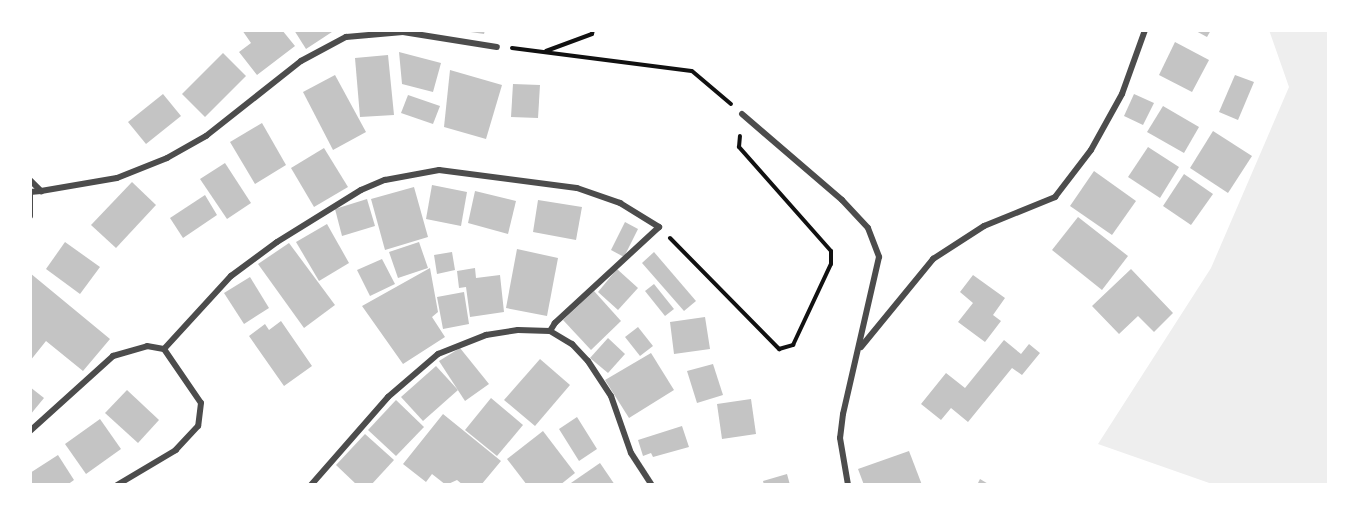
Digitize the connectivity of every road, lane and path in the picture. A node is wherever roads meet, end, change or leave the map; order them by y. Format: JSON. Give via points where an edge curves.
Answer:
{"nodes":[{"id":1,"x":593,"y":30,"type":"edge"},
{"id":2,"x":1145,"y":30,"type":"edge"},
{"id":3,"x":497,"y":47,"type":"joint"},
{"id":4,"x":545,"y":51,"type":"junction"},
{"id":5,"x":742,"y":114,"type":"junction"},
{"id":6,"x":30,"y":180,"type":"edge"},
{"id":7,"x":41,"y":191,"type":"junction"},
{"id":8,"x":30,"y":216,"type":"edge"},
{"id":9,"x":659,"y":227,"type":"junction"},
{"id":10,"x":550,"y":331,"type":"junction"},
{"id":11,"x":861,"y":347,"type":"junction"},
{"id":12,"x":164,"y":349,"type":"junction"},
{"id":13,"x":30,"y":431,"type":"edge"},
{"id":14,"x":117,"y":485,"type":"edge"},
{"id":15,"x":311,"y":485,"type":"edge"},
{"id":16,"x":651,"y":485,"type":"edge"},
{"id":17,"x":848,"y":485,"type":"edge"}],
"edges":[{"from":1,"to":4,"type":"path","via":[[592,34]]},
{"from":2,"to":11,"type":"street","via":[[1122,94],[1091,150],[1055,197],[984,226],[933,260]]},
{"from":3,"to":4,"type":"path"},
{"from":3,"to":7,"type":"street","via":[[404,32],[346,37],[302,61],[206,136],[167,158],[117,178]]},
{"from":4,"to":5,"type":"path","via":[[692,70]]},
{"from":5,"to":9,"type":"path","via":[[740,147],[831,251],[831,264],[793,345],[779,349]]},
{"from":5,"to":11,"type":"street","via":[[805,164],[868,228],[879,257]]},
{"from":6,"to":7,"type":"street"},
{"from":7,"to":8,"type":"street","via":[[30,192]]},
{"from":9,"to":10,"type":"street"},
{"from":9,"to":12,"type":"street","via":[[620,203],[577,188],[440,171],[385,180],[361,190],[277,242],[231,276]]},
{"from":10,"to":15,"type":"street","via":[[486,335],[438,354],[388,397]]},
{"from":10,"to":16,"type":"street","via":[[572,344],[588,361],[611,396],[632,453]]},
{"from":11,"to":17,"type":"street","via":[[840,438]]},
{"from":12,"to":13,"type":"street","via":[[147,346],[113,356]]},
{"from":12,"to":14,"type":"street","via":[[201,403],[198,426],[176,450]]}]}
